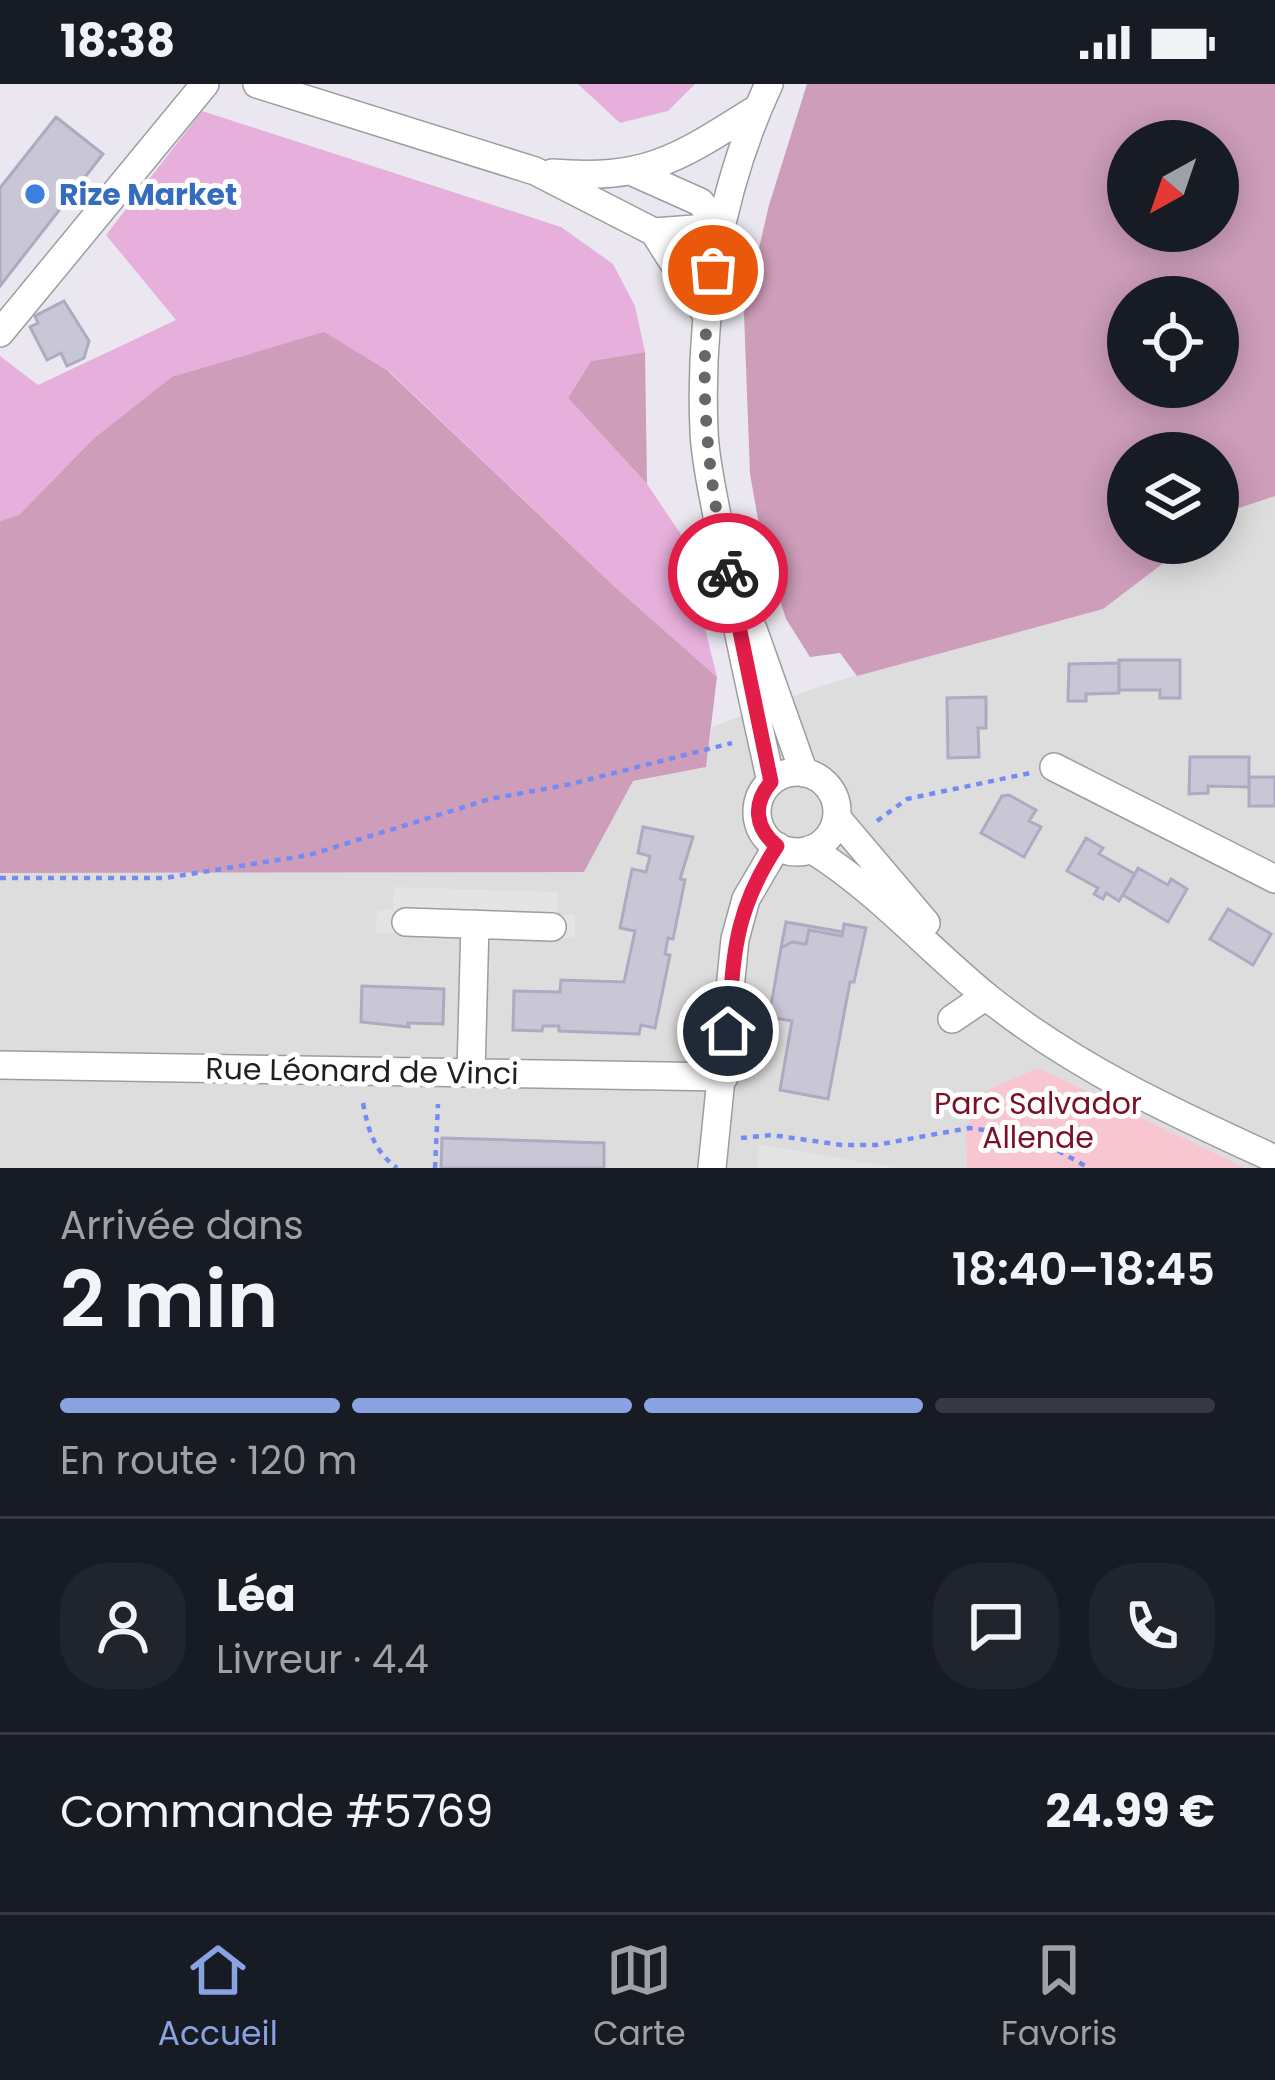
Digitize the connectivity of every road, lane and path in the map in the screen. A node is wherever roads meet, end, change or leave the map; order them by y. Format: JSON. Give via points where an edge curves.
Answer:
{"nodes":[{"id":1,"x":205,"y":84,"type":"edge"},
{"id":2,"x":256,"y":84,"type":"edge"},
{"id":3,"x":764,"y":96,"type":"edge"},
{"id":4,"x":536,"y":172,"type":"junction"},
{"id":5,"x":635,"y":173,"type":"junction"},
{"id":6,"x":721,"y":227,"type":"junction"},
{"id":7,"x":654,"y":232,"type":"junction"},
{"id":8,"x":706,"y":314,"type":"junction"},
{"id":9,"x":0,"y":333,"type":"edge"},
{"id":10,"x":722,"y":547,"type":"junction"},
{"id":11,"x":732,"y":743,"type":"dead end"},
{"id":12,"x":1054,"y":767,"type":"joint"},
{"id":13,"x":804,"y":772,"type":"junction"},
{"id":14,"x":771,"y":782,"type":"junction"},
{"id":15,"x":837,"y":818,"type":"junction"},
{"id":16,"x":878,"y":820,"type":"dead end"},
{"id":17,"x":777,"y":846,"type":"junction"},
{"id":18,"x":811,"y":849,"type":"junction"},
{"id":19,"x":0,"y":878,"type":"edge"},
{"id":20,"x":1275,"y":879,"type":"edge"},
{"id":21,"x":406,"y":922,"type":"dead end"},
{"id":22,"x":475,"y":925,"type":"junction"},
{"id":23,"x":552,"y":927,"type":"dead end"},
{"id":24,"x":986,"y":996,"type":"junction"},
{"id":25,"x":952,"y":1019,"type":"dead end"},
{"id":26,"x":0,"y":1065,"type":"edge"},
{"id":27,"x":471,"y":1073,"type":"junction"},
{"id":28,"x":724,"y":1077,"type":"junction"},
{"id":29,"x":363,"y":1103,"type":"dead end"},
{"id":30,"x":438,"y":1104,"type":"dead end"},
{"id":31,"x":736,"y":1137,"type":"dead end"},
{"id":32,"x":1275,"y":1159,"type":"edge"},
{"id":33,"x":397,"y":1168,"type":"edge"},
{"id":34,"x":436,"y":1168,"type":"edge"},
{"id":35,"x":712,"y":1168,"type":"edge"},
{"id":36,"x":1089,"y":1168,"type":"edge"}],
"edges":[{"from":1,"to":9,"type":"street"},
{"from":2,"to":4,"type":"street"},
{"from":3,"to":5,"type":"street","via":[[682,156]]},
{"from":3,"to":6,"type":"street"},
{"from":4,"to":5,"type":"street"},
{"from":4,"to":7,"type":"street"},
{"from":5,"to":6,"type":"street","via":[[700,202]]},
{"from":6,"to":7,"type":"street"},
{"from":6,"to":8,"type":"street"},
{"from":7,"to":8,"type":"street"},
{"from":8,"to":10,"type":"street","via":[[704,434]]},
{"from":10,"to":13,"type":"street"},
{"from":10,"to":14,"type":"street"},
{"from":11,"to":19,"type":"path","via":[[490,799],[309,855],[165,878]]},
{"from":12,"to":16,"type":"path","via":[[907,799]]},
{"from":12,"to":20,"type":"street"},
{"from":13,"to":14,"type":"street"},
{"from":13,"to":15,"type":"street","via":[[826,784]]},
{"from":14,"to":17,"type":"street","via":[[757,816]]},
{"from":15,"to":18,"type":"street"},
{"from":15,"to":24,"type":"street"},
{"from":17,"to":18,"type":"street"},
{"from":17,"to":28,"type":"street","via":[[746,899],[735,939]]},
{"from":18,"to":24,"type":"street","via":[[855,877]]},
{"from":21,"to":22,"type":"street"},
{"from":22,"to":23,"type":"street"},
{"from":22,"to":27,"type":"street"},
{"from":24,"to":25,"type":"street"},
{"from":24,"to":32,"type":"street","via":[[1147,1099]]},
{"from":26,"to":27,"type":"street","name":"Rue Léonard de Vinci"},
{"from":27,"to":28,"type":"street","name":"Rue Léonard de Vinci"},
{"from":28,"to":35,"type":"street"},
{"from":29,"to":33,"type":"path","via":[[368,1133]]},
{"from":30,"to":34,"type":"path"},
{"from":31,"to":36,"type":"path","via":[[876,1144],[969,1128],[1032,1136]]}]}
